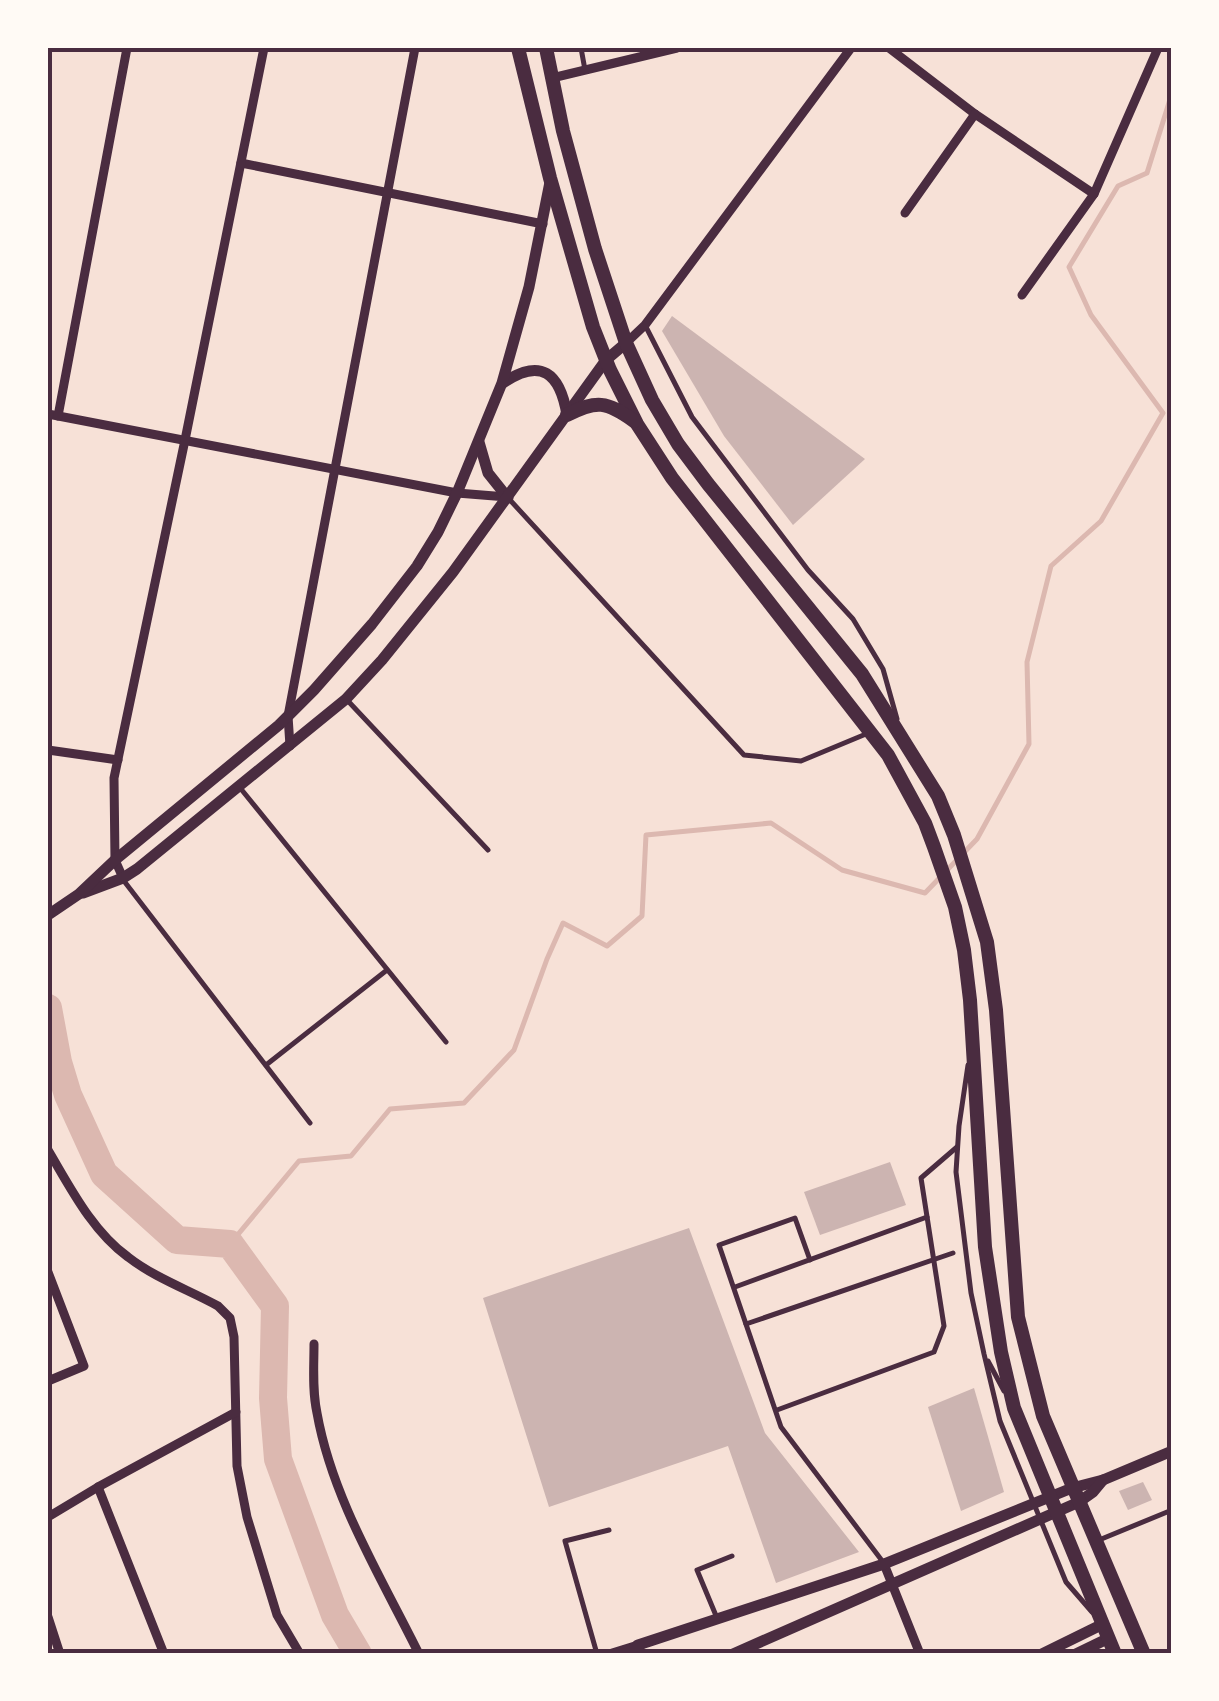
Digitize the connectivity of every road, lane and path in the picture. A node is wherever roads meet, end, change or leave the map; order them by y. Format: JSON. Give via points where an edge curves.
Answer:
{"nodes":[{"id":1,"x":127,"y":48,"type":"edge"},
{"id":2,"x":264,"y":48,"type":"edge"},
{"id":3,"x":414,"y":48,"type":"edge"},
{"id":4,"x":518,"y":48,"type":"edge"},
{"id":5,"x":546,"y":48,"type":"edge"},
{"id":6,"x":581,"y":48,"type":"edge"},
{"id":7,"x":678,"y":48,"type":"edge"},
{"id":8,"x":851,"y":48,"type":"edge"},
{"id":9,"x":888,"y":48,"type":"edge"},
{"id":10,"x":1154,"y":50,"type":"edge"},
{"id":11,"x":585,"y":70,"type":"junction"},
{"id":12,"x":552,"y":78,"type":"junction"},
{"id":13,"x":975,"y":114,"type":"junction"},
{"id":14,"x":241,"y":163,"type":"junction"},
{"id":15,"x":550,"y":178,"type":"junction"},
{"id":16,"x":388,"y":192,"type":"junction"},
{"id":17,"x":1094,"y":194,"type":"junction"},
{"id":18,"x":906,"y":213,"type":"dead end"},
{"id":19,"x":542,"y":224,"type":"junction"},
{"id":20,"x":1022,"y":295,"type":"dead end"},
{"id":21,"x":646,"y":325,"type":"junction"},
{"id":22,"x":626,"y":343,"type":"junction"},
{"id":23,"x":606,"y":360,"type":"junction"},
{"id":24,"x":502,"y":383,"type":"junction"},
{"id":25,"x":52,"y":414,"type":"edge"},
{"id":26,"x":567,"y":415,"type":"junction"},
{"id":27,"x":638,"y":424,"type":"junction"},
{"id":28,"x":185,"y":440,"type":"junction"},
{"id":29,"x":479,"y":442,"type":"junction"},
{"id":30,"x":336,"y":470,"type":"junction"},
{"id":31,"x":456,"y":493,"type":"junction"},
{"id":32,"x":508,"y":498,"type":"junction"},
{"id":33,"x":346,"y":699,"type":"junction"},
{"id":34,"x":288,"y":716,"type":"junction"},
{"id":35,"x":870,"y":732,"type":"junction"},
{"id":36,"x":902,"y":734,"type":"junction"},
{"id":37,"x":290,"y":746,"type":"junction"},
{"id":38,"x":48,"y":750,"type":"edge"},
{"id":39,"x":118,"y":760,"type":"junction"},
{"id":40,"x":239,"y":787,"type":"junction"},
{"id":41,"x":488,"y":850,"type":"dead end"},
{"id":42,"x":115,"y":860,"type":"junction"},
{"id":43,"x":122,"y":878,"type":"junction"},
{"id":44,"x":79,"y":894,"type":"junction"},
{"id":45,"x":51,"y":912,"type":"edge"},
{"id":46,"x":387,"y":970,"type":"junction"},
{"id":47,"x":972,"y":1038,"type":"junction"},
{"id":48,"x":446,"y":1042,"type":"dead end"},
{"id":49,"x":266,"y":1065,"type":"junction"},
{"id":50,"x":310,"y":1123,"type":"dead end"},
{"id":51,"x":958,"y":1147,"type":"junction"},
{"id":52,"x":48,"y":1150,"type":"edge"},
{"id":53,"x":927,"y":1217,"type":"junction"},
{"id":54,"x":953,"y":1253,"type":"dead end"},
{"id":55,"x":810,"y":1260,"type":"junction"},
{"id":56,"x":933,"y":1260,"type":"junction"},
{"id":57,"x":48,"y":1272,"type":"edge"},
{"id":58,"x":735,"y":1287,"type":"junction"},
{"id":59,"x":746,"y":1324,"type":"junction"},
{"id":60,"x":314,"y":1344,"type":"dead end"},
{"id":61,"x":984,"y":1354,"type":"junction"},
{"id":62,"x":48,"y":1380,"type":"edge"},
{"id":63,"x":1014,"y":1408,"type":"junction"},
{"id":64,"x":776,"y":1410,"type":"junction"},
{"id":65,"x":236,"y":1412,"type":"junction"},
{"id":66,"x":1172,"y":1450,"type":"edge"},
{"id":67,"x":98,"y":1487,"type":"junction"},
{"id":68,"x":1076,"y":1495,"type":"junction"},
{"id":69,"x":1050,"y":1497,"type":"junction"},
{"id":70,"x":1034,"y":1503,"type":"junction"},
{"id":71,"x":1172,"y":1510,"type":"edge"},
{"id":72,"x":1056,"y":1512,"type":"junction"},
{"id":73,"x":48,"y":1517,"type":"edge"},
{"id":74,"x":1040,"y":1519,"type":"junction"},
{"id":75,"x":608,"y":1530,"type":"dead end"},
{"id":76,"x":1096,"y":1541,"type":"junction"},
{"id":77,"x":732,"y":1556,"type":"dead end"},
{"id":78,"x":884,"y":1564,"type":"junction"},
{"id":79,"x":892,"y":1584,"type":"junction"},
{"id":80,"x":48,"y":1617,"type":"edge"},
{"id":81,"x":717,"y":1618,"type":"junction"},
{"id":82,"x":1106,"y":1631,"type":"junction"},
{"id":83,"x":639,"y":1649,"type":"edge"},
{"id":84,"x":60,"y":1654,"type":"edge"},
{"id":85,"x":164,"y":1654,"type":"edge"},
{"id":86,"x":300,"y":1654,"type":"edge"},
{"id":87,"x":419,"y":1654,"type":"edge"},
{"id":88,"x":597,"y":1654,"type":"edge"},
{"id":89,"x":609,"y":1654,"type":"edge"},
{"id":90,"x":733,"y":1654,"type":"edge"},
{"id":91,"x":920,"y":1654,"type":"edge"},
{"id":92,"x":1042,"y":1654,"type":"edge"},
{"id":93,"x":1076,"y":1654,"type":"edge"},
{"id":94,"x":1115,"y":1654,"type":"edge"},
{"id":95,"x":1144,"y":1654,"type":"edge"}],
"edges":[{"from":1,"to":25,"type":"street"},
{"from":2,"to":14,"type":"street"},
{"from":3,"to":16,"type":"street"},
{"from":4,"to":15,"type":"main road"},
{"from":5,"to":12,"type":"main road"},
{"from":6,"to":11,"type":"lane"},
{"from":7,"to":11,"type":"street"},
{"from":8,"to":21,"type":"street"},
{"from":9,"to":13,"type":"street"},
{"from":10,"to":17,"type":"street"},
{"from":11,"to":12,"type":"street"},
{"from":12,"to":22,"type":"main road"},
{"from":13,"to":17,"type":"street"},
{"from":13,"to":18,"type":"street"},
{"from":14,"to":16,"type":"street"},
{"from":14,"to":28,"type":"street"},
{"from":15,"to":19,"type":"street"},
{"from":15,"to":23,"type":"main road"},
{"from":16,"to":19,"type":"street"},
{"from":16,"to":30,"type":"street"},
{"from":17,"to":20,"type":"street"},
{"from":19,"to":24,"type":"street"},
{"from":21,"to":22,"type":"street"},
{"from":21,"to":36,"type":"lane","via":[[692,416],[853,620],[883,669]]},
{"from":22,"to":23,"type":"street"},
{"from":22,"to":36,"type":"main road","via":[[678,444],[862,674]]},
{"from":23,"to":26,"type":"street"},
{"from":23,"to":27,"type":"main road"},
{"from":24,"to":26,"type":"street","via":[[524,370],[544,372],[559,386]]},
{"from":24,"to":29,"type":"street"},
{"from":25,"to":28,"type":"street"},
{"from":26,"to":27,"type":"main road","via":[[597,403]]},
{"from":26,"to":32,"type":"street"},
{"from":27,"to":35,"type":"main road","via":[[672,478]]},
{"from":28,"to":30,"type":"street"},
{"from":28,"to":39,"type":"street"},
{"from":29,"to":31,"type":"street"},
{"from":29,"to":32,"type":"street","via":[[486,468]]},
{"from":30,"to":31,"type":"street"},
{"from":30,"to":34,"type":"street"},
{"from":31,"to":32,"type":"street"},
{"from":31,"to":34,"type":"street","via":[[394,597]]},
{"from":32,"to":33,"type":"street"},
{"from":32,"to":35,"type":"lane","via":[[744,754],[801,762]]},
{"from":33,"to":37,"type":"street"},
{"from":33,"to":41,"type":"lane"},
{"from":34,"to":37,"type":"street"},
{"from":34,"to":42,"type":"street"},
{"from":35,"to":47,"type":"main road","via":[[924,824],[955,907]]},
{"from":36,"to":68,"type":"main road","via":[[954,835],[987,942],[1018,1318],[1043,1416]]},
{"from":37,"to":40,"type":"street"},
{"from":38,"to":39,"type":"street"},
{"from":39,"to":42,"type":"street"},
{"from":40,"to":43,"type":"street"},
{"from":40,"to":46,"type":"lane"},
{"from":42,"to":43,"type":"street"},
{"from":42,"to":44,"type":"street"},
{"from":43,"to":44,"type":"street"},
{"from":43,"to":49,"type":"lane"},
{"from":44,"to":45,"type":"street"},
{"from":46,"to":48,"type":"lane"},
{"from":46,"to":49,"type":"lane"},
{"from":47,"to":51,"type":"lane"},
{"from":47,"to":63,"type":"main road","via":[[985,1247]]},
{"from":49,"to":50,"type":"lane"},
{"from":51,"to":53,"type":"lane","via":[[921,1178]]},
{"from":51,"to":61,"type":"lane","via":[[971,1292]]},
{"from":52,"to":65,"type":"street","via":[[85,1211],[126,1257],[230,1318]]},
{"from":53,"to":55,"type":"lane"},
{"from":53,"to":56,"type":"lane"},
{"from":54,"to":56,"type":"lane"},
{"from":55,"to":58,"type":"lane"},
{"from":55,"to":58,"type":"lane","via":[[794,1218],[719,1245]]},
{"from":56,"to":59,"type":"lane"},
{"from":56,"to":64,"type":"lane","via":[[944,1326],[934,1352]]},
{"from":57,"to":62,"type":"street","via":[[84,1366]]},
{"from":58,"to":59,"type":"lane"},
{"from":59,"to":64,"type":"lane"},
{"from":60,"to":87,"type":"street","via":[[324,1448]]},
{"from":61,"to":63,"type":"lane"},
{"from":61,"to":70,"type":"lane","via":[[1000,1421]]},
{"from":63,"to":69,"type":"main road"},
{"from":64,"to":78,"type":"lane"},
{"from":65,"to":67,"type":"street"},
{"from":65,"to":86,"type":"street","via":[[247,1516],[277,1615]]},
{"from":66,"to":68,"type":"street"},
{"from":67,"to":73,"type":"street"},
{"from":67,"to":85,"type":"street"},
{"from":68,"to":69,"type":"street"},
{"from":68,"to":72,"type":"street"},
{"from":68,"to":76,"type":"main road"},
{"from":69,"to":70,"type":"street"},
{"from":69,"to":72,"type":"main road"},
{"from":70,"to":74,"type":"lane"},
{"from":70,"to":78,"type":"street"},
{"from":71,"to":76,"type":"lane"},
{"from":72,"to":74,"type":"street"},
{"from":72,"to":82,"type":"main road"},
{"from":74,"to":79,"type":"street"},
{"from":74,"to":82,"type":"lane","via":[[1066,1582]]},
{"from":75,"to":88,"type":"lane","via":[[566,1541]]},
{"from":76,"to":95,"type":"main road"},
{"from":77,"to":81,"type":"lane","via":[[696,1570]]},
{"from":78,"to":79,"type":"street"},
{"from":78,"to":81,"type":"street"},
{"from":79,"to":90,"type":"street"},
{"from":79,"to":91,"type":"street"},
{"from":80,"to":84,"type":"street"},
{"from":81,"to":83,"type":"street"},
{"from":82,"to":92,"type":"street"},
{"from":82,"to":93,"type":"street"},
{"from":82,"to":94,"type":"main road"},
{"from":83,"to":89,"type":"street"}]}
